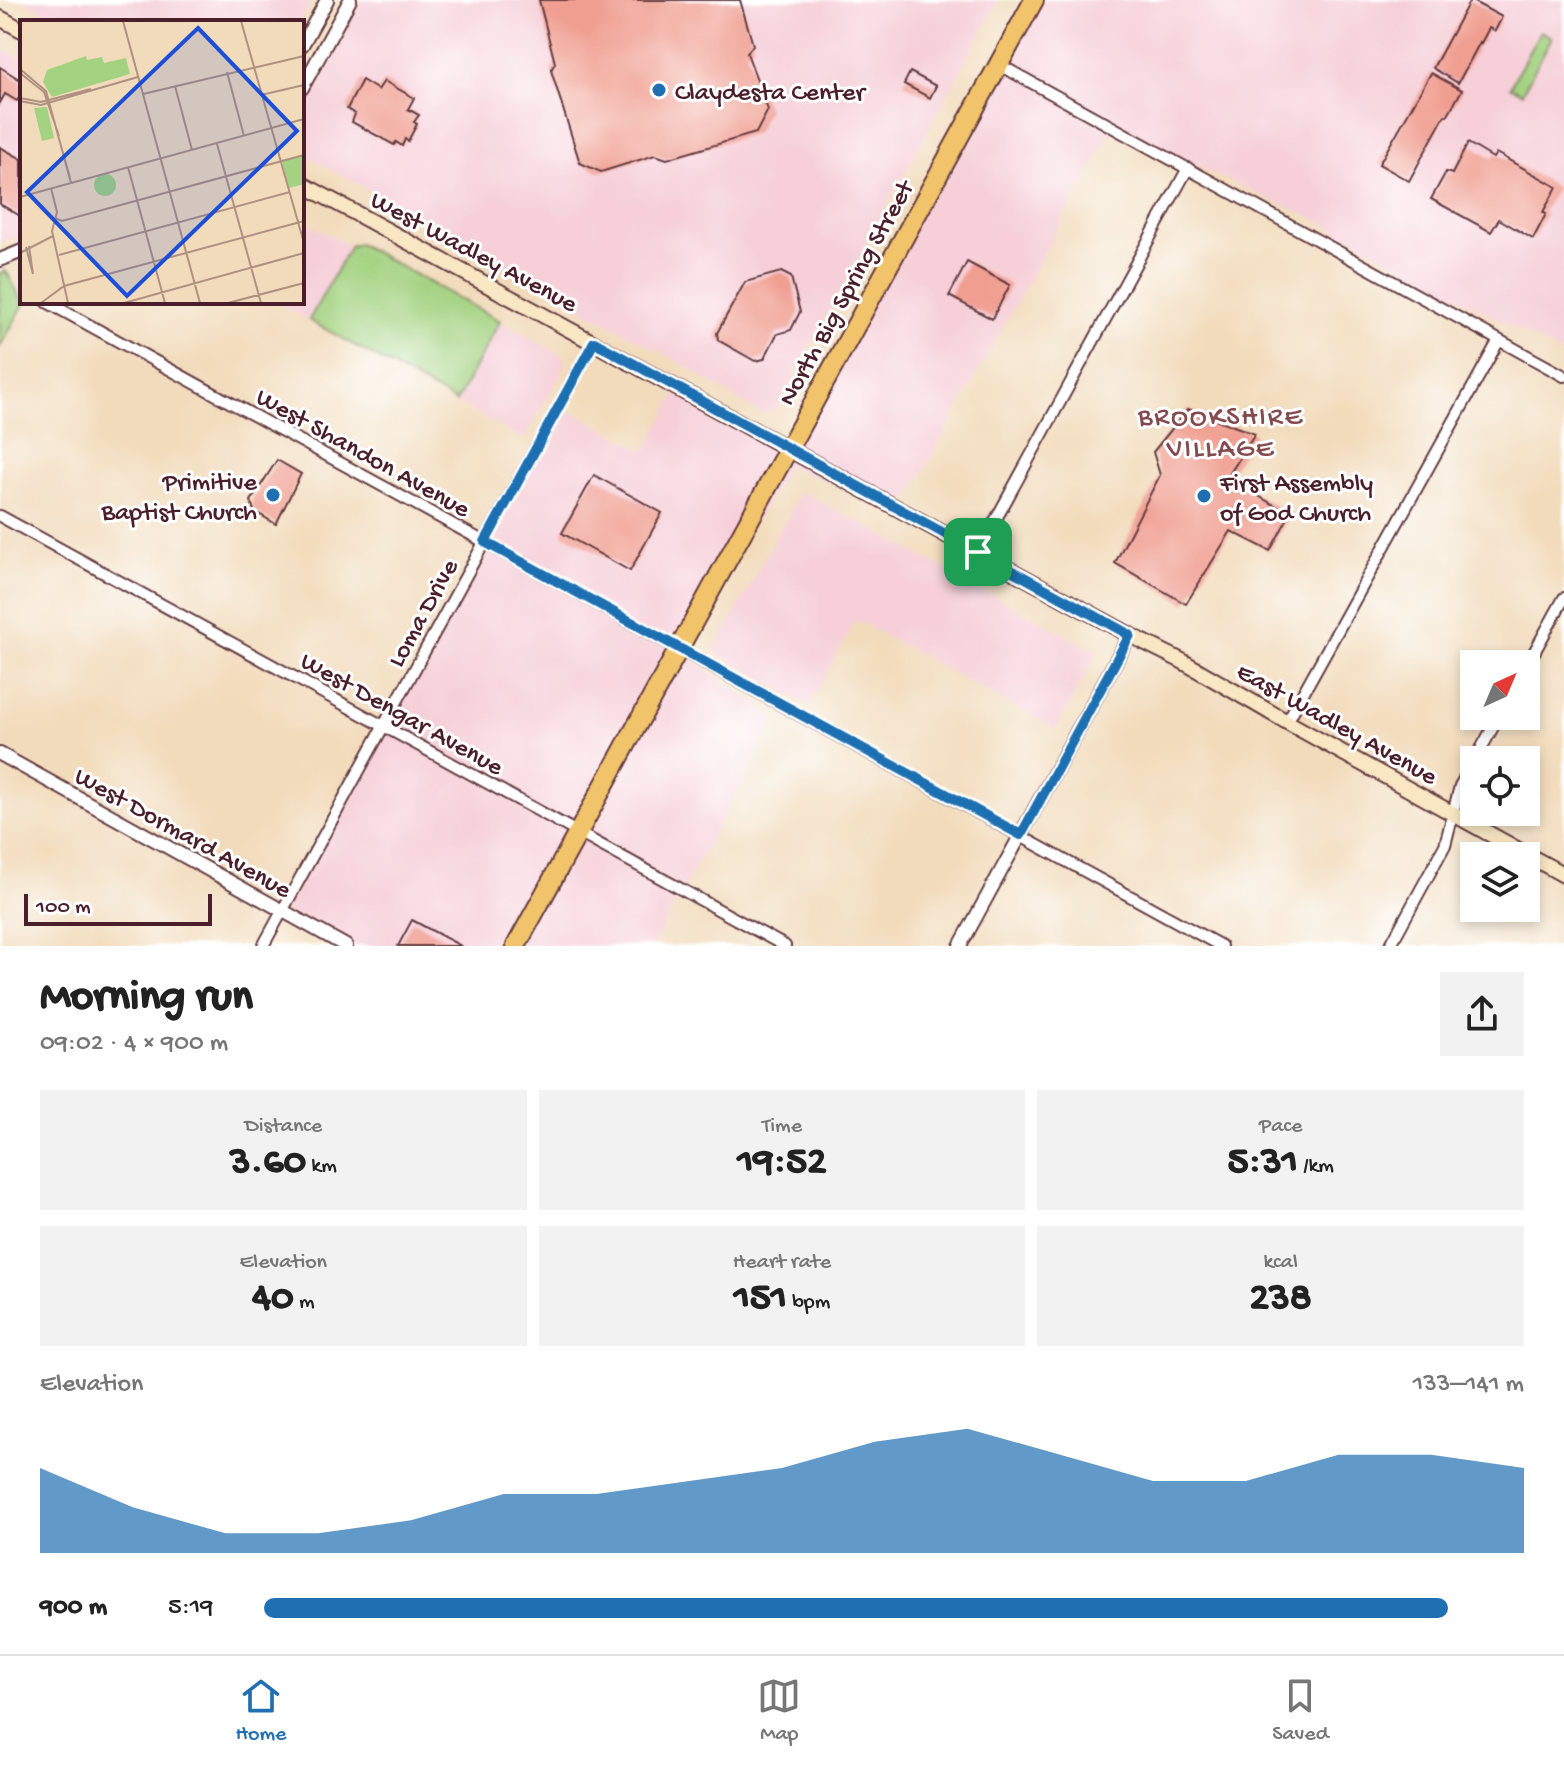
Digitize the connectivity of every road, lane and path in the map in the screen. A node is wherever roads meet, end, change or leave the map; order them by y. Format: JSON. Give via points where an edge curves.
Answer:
{"nodes":[{"id":1,"x":327,"y":0,"type":"edge"},
{"id":2,"x":350,"y":0,"type":"edge"},
{"id":3,"x":1034,"y":0,"type":"edge"},
{"id":4,"x":0,"y":18,"type":"edge"},
{"id":5,"x":20,"y":29,"type":"edge"},
{"id":6,"x":304,"y":41,"type":"edge"},
{"id":7,"x":998,"y":64,"type":"junction"},
{"id":8,"x":304,"y":84,"type":"edge"},
{"id":9,"x":1188,"y":168,"type":"junction"},
{"id":10,"x":304,"y":185,"type":"edge"},
{"id":11,"x":20,"y":256,"type":"edge"},
{"id":12,"x":0,"y":260,"type":"edge"},
{"id":13,"x":51,"y":304,"type":"edge"},
{"id":14,"x":1499,"y":340,"type":"junction"},
{"id":15,"x":594,"y":342,"type":"junction"},
{"id":16,"x":1564,"y":376,"type":"edge"},
{"id":17,"x":788,"y":447,"type":"junction"},
{"id":18,"x":0,"y":516,"type":"edge"},
{"id":19,"x":485,"y":542,"type":"junction"},
{"id":20,"x":978,"y":552,"type":"junction"},
{"id":21,"x":1564,"y":598,"type":"edge"},
{"id":22,"x":1561,"y":611,"type":"edge"},
{"id":23,"x":1130,"y":635,"type":"junction"},
{"id":24,"x":679,"y":649,"type":"junction"},
{"id":25,"x":1537,"y":650,"type":"edge"},
{"id":26,"x":1287,"y":722,"type":"junction"},
{"id":27,"x":383,"y":726,"type":"junction"},
{"id":28,"x":0,"y":754,"type":"edge"},
{"id":29,"x":1460,"y":786,"type":"edge"},
{"id":30,"x":1454,"y":815,"type":"junction"},
{"id":31,"x":578,"y":834,"type":"junction"},
{"id":32,"x":1021,"y":835,"type":"junction"},
{"id":33,"x":1564,"y":875,"type":"edge"},
{"id":34,"x":283,"y":911,"type":"junction"},
{"id":35,"x":263,"y":946,"type":"edge"},
{"id":36,"x":346,"y":946,"type":"edge"},
{"id":37,"x":516,"y":946,"type":"edge"},
{"id":38,"x":785,"y":946,"type":"edge"},
{"id":39,"x":960,"y":946,"type":"edge"},
{"id":40,"x":1221,"y":946,"type":"edge"},
{"id":41,"x":1390,"y":946,"type":"edge"}],
"edges":[{"from":1,"to":6,"type":"street"},
{"from":2,"to":8,"type":"street"},
{"from":3,"to":7,"type":"highway","name":"North Big Spring Street"},
{"from":4,"to":5,"type":"main road"},
{"from":7,"to":9,"type":"street"},
{"from":7,"to":17,"type":"highway","name":"North Big Spring Street"},
{"from":9,"to":14,"type":"street"},
{"from":9,"to":20,"type":"street"},
{"from":10,"to":15,"type":"main road","name":"West Wadley Avenue"},
{"from":11,"to":12,"type":"street"},
{"from":13,"to":19,"type":"street","name":"West Shandon Avenue"},
{"from":14,"to":16,"type":"street"},
{"from":14,"to":26,"type":"street"},
{"from":15,"to":17,"type":"main road","name":"West Wadley Avenue"},
{"from":15,"to":19,"type":"street","name":"Loma Drive"},
{"from":17,"to":20,"type":"main road","name":"West Wadley Avenue"},
{"from":17,"to":24,"type":"highway","name":"North Big Spring Street"},
{"from":18,"to":27,"type":"street","name":"West Dengar Avenue"},
{"from":19,"to":24,"type":"street","name":"West Shandon Avenue"},
{"from":19,"to":27,"type":"street","name":"Loma Drive"},
{"from":20,"to":23,"type":"main road","name":"West Wadley Avenue"},
{"from":21,"to":22,"type":"street"},
{"from":22,"to":25,"type":"street"},
{"from":23,"to":26,"type":"main road","name":"East Wadley Avenue"},
{"from":23,"to":32,"type":"street"},
{"from":24,"to":31,"type":"highway","name":"North Big Spring Street"},
{"from":24,"to":32,"type":"street","name":"West Shandon Avenue"},
{"from":26,"to":30,"type":"main road","name":"East Wadley Avenue"},
{"from":27,"to":31,"type":"street","name":"West Dengar Avenue"},
{"from":27,"to":34,"type":"street","name":"Loma Drive"},
{"from":28,"to":34,"type":"street","name":"West Dormard Avenue"},
{"from":29,"to":30,"type":"street"},
{"from":30,"to":33,"type":"main road","name":"East Wadley Avenue"},
{"from":30,"to":41,"type":"street","via":[[1445,845]]},
{"from":31,"to":37,"type":"highway","name":"North Big Spring Street"},
{"from":31,"to":38,"type":"street","name":"West Dengar Avenue"},
{"from":32,"to":39,"type":"street"},
{"from":32,"to":40,"type":"street","name":"West Shandon Avenue"},
{"from":34,"to":35,"type":"street","name":"Loma Drive"},
{"from":34,"to":36,"type":"street","name":"West Dormard Avenue"}]}
